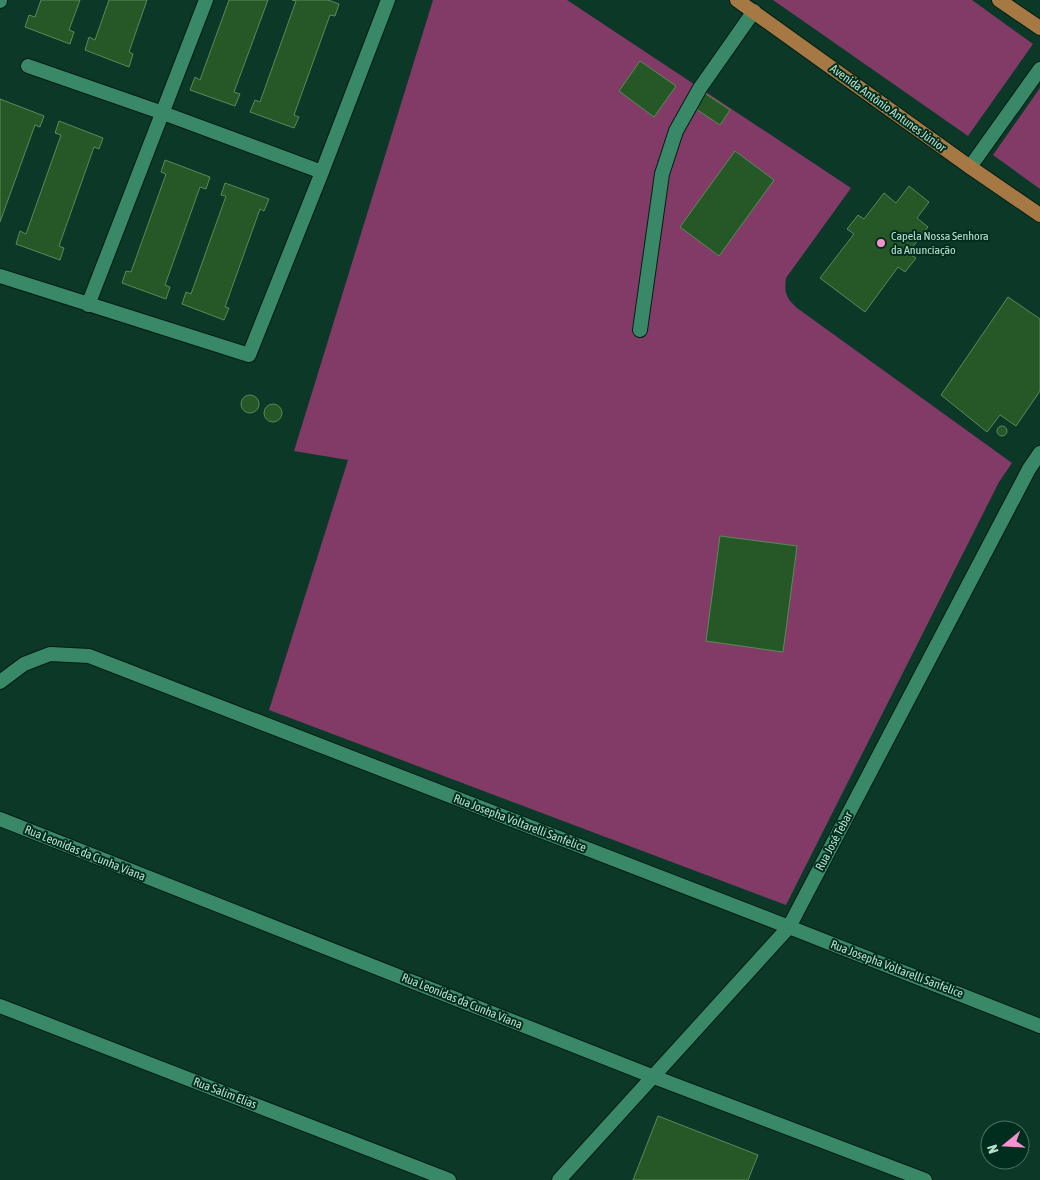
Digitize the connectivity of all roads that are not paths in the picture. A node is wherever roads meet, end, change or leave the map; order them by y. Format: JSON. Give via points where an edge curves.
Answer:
{"nodes":[{"id":1,"x":206,"y":0,"type":"edge"},
{"id":2,"x":388,"y":0,"type":"edge"},
{"id":3,"x":737,"y":0,"type":"edge"},
{"id":4,"x":999,"y":0,"type":"edge"},
{"id":5,"x":754,"y":11,"type":"junction"},
{"id":6,"x":1040,"y":28,"type":"edge"},
{"id":7,"x":28,"y":66,"type":"dead end"},
{"id":8,"x":1040,"y":69,"type":"edge"},
{"id":9,"x":163,"y":113,"type":"junction"},
{"id":10,"x":970,"y":167,"type":"junction"},
{"id":11,"x":322,"y":172,"type":"junction"},
{"id":12,"x":1040,"y":215,"type":"edge"},
{"id":13,"x":0,"y":276,"type":"edge"},
{"id":14,"x":88,"y":304,"type":"junction"},
{"id":15,"x":640,"y":330,"type":"dead end"},
{"id":16,"x":1040,"y":453,"type":"edge"},
{"id":17,"x":1034,"y":473,"type":"edge"},
{"id":18,"x":0,"y":682,"type":"edge"},
{"id":19,"x":0,"y":819,"type":"edge"},
{"id":20,"x":789,"y":927,"type":"junction"},
{"id":21,"x":0,"y":1006,"type":"edge"},
{"id":22,"x":1040,"y":1026,"type":"edge"},
{"id":23,"x":654,"y":1077,"type":"junction"},
{"id":24,"x":449,"y":1180,"type":"edge"},
{"id":25,"x":559,"y":1180,"type":"edge"},
{"id":26,"x":925,"y":1180,"type":"edge"}],
"edges":[{"from":1,"to":9,"type":"street"},
{"from":2,"to":11,"type":"street"},
{"from":3,"to":5,"type":"main road","name":"Avenida Antônio Antunes Júnior"},
{"from":4,"to":6,"type":"main road"},
{"from":5,"to":10,"type":"main road","name":"Avenida Antônio Antunes Júnior"},
{"from":5,"to":15,"type":"street","via":[[700,88],[676,131],[662,174]]},
{"from":7,"to":9,"type":"street"},
{"from":8,"to":10,"type":"street"},
{"from":9,"to":11,"type":"street"},
{"from":9,"to":14,"type":"street"},
{"from":10,"to":12,"type":"main road","name":"Avenida Antônio Antunes Júnior"},
{"from":11,"to":14,"type":"street","via":[[248,355]]},
{"from":13,"to":14,"type":"street"},
{"from":16,"to":17,"type":"street","name":"Rua José Tebar"},
{"from":17,"to":20,"type":"street","name":"Rua José Tebar"},
{"from":18,"to":20,"type":"street","name":"Rua Josepha Voltarelli Sanfelice","via":[[24,664],[50,654],[89,656]]},
{"from":19,"to":23,"type":"street","name":"Rua Leonidas da Cunha Viana"},
{"from":20,"to":22,"type":"street","name":"Rua Josepha Voltarelli Sanfelice"},
{"from":20,"to":23,"type":"street","name":"Rua José Tebar"},
{"from":21,"to":24,"type":"street","name":"Rua Salim Elias"},
{"from":23,"to":25,"type":"street","name":"Rua José Tebar"},
{"from":23,"to":26,"type":"street","name":"Rua Leonidas da Cunha Viana"}]}
